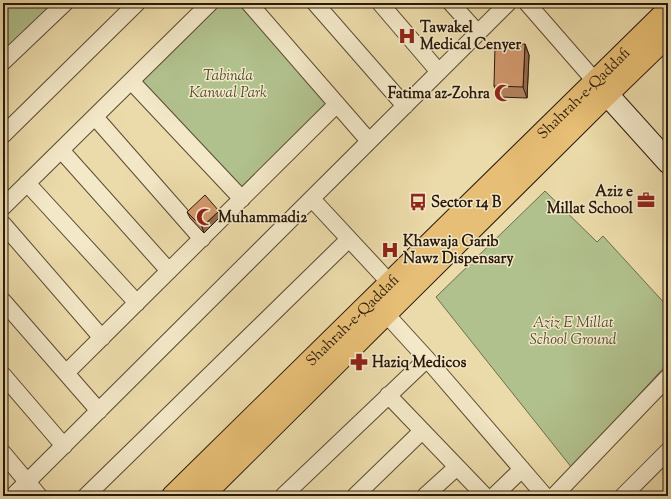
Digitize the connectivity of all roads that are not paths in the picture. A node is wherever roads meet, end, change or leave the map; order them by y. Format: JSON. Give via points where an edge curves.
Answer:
{"nodes":[{"id":1,"x":65,"y":3,"type":"edge"},
{"id":2,"x":137,"y":3,"type":"edge"},
{"id":3,"x":210,"y":3,"type":"edge"},
{"id":4,"x":249,"y":3,"type":"edge"},
{"id":5,"x":316,"y":3,"type":"edge"},
{"id":6,"x":380,"y":3,"type":"edge"},
{"id":7,"x":451,"y":3,"type":"edge"},
{"id":8,"x":508,"y":3,"type":"edge"},
{"id":9,"x":528,"y":3,"type":"edge"},
{"id":10,"x":668,"y":10,"type":"edge"},
{"id":11,"x":478,"y":33,"type":"junction"},
{"id":12,"x":668,"y":35,"type":"edge"},
{"id":13,"x":3,"y":62,"type":"edge"},
{"id":14,"x":439,"y":72,"type":"junction"},
{"id":15,"x":131,"y":81,"type":"junction"},
{"id":16,"x":601,"y":88,"type":"junction"},
{"id":17,"x":337,"y":104,"type":"junction"},
{"id":18,"x":405,"y":106,"type":"junction"},
{"id":19,"x":95,"y":117,"type":"junction"},
{"id":20,"x":3,"y":135,"type":"edge"},
{"id":21,"x":369,"y":141,"type":"junction"},
{"id":22,"x":61,"y":150,"type":"junction"},
{"id":23,"x":668,"y":162,"type":"edge"},
{"id":24,"x":27,"y":183,"type":"junction"},
{"id":25,"x":242,"y":199,"type":"junction"},
{"id":26,"x":312,"y":199,"type":"junction"},
{"id":27,"x":3,"y":207,"type":"edge"},
{"id":28,"x":3,"y":224,"type":"edge"},
{"id":29,"x":349,"y":238,"type":"junction"},
{"id":30,"x":202,"y":239,"type":"junction"},
{"id":31,"x":169,"y":271,"type":"junction"},
{"id":32,"x":390,"y":283,"type":"junction"},
{"id":33,"x":3,"y":301,"type":"edge"},
{"id":34,"x":137,"y":303,"type":"junction"},
{"id":35,"x":386,"y":314,"type":"junction"},
{"id":36,"x":102,"y":338,"type":"junction"},
{"id":37,"x":427,"y":359,"type":"junction"},
{"id":38,"x":66,"y":373,"type":"junction"},
{"id":39,"x":3,"y":375,"type":"edge"},
{"id":40,"x":668,"y":377,"type":"edge"},
{"id":41,"x":388,"y":395,"type":"junction"},
{"id":42,"x":99,"y":411,"type":"junction"},
{"id":43,"x":422,"y":431,"type":"junction"},
{"id":44,"x":64,"y":446,"type":"junction"},
{"id":45,"x":668,"y":451,"type":"edge"},
{"id":46,"x":3,"y":453,"type":"edge"},
{"id":47,"x":456,"y":466,"type":"junction"},
{"id":48,"x":522,"y":469,"type":"junction"},
{"id":49,"x":27,"y":482,"type":"junction"},
{"id":50,"x":13,"y":496,"type":"edge"},
{"id":51,"x":39,"y":496,"type":"edge"},
{"id":52,"x":86,"y":496,"type":"edge"},
{"id":53,"x":173,"y":496,"type":"edge"},
{"id":54,"x":202,"y":496,"type":"edge"},
{"id":55,"x":283,"y":496,"type":"edge"},
{"id":56,"x":355,"y":496,"type":"edge"},
{"id":57,"x":425,"y":496,"type":"edge"},
{"id":58,"x":485,"y":496,"type":"edge"},
{"id":59,"x":494,"y":496,"type":"edge"},
{"id":60,"x":545,"y":496,"type":"edge"},
{"id":61,"x":554,"y":496,"type":"edge"},
{"id":62,"x":623,"y":496,"type":"edge"}],
"edges":[{"from":1,"to":13,"type":"street"},
{"from":2,"to":20,"type":"street"},
{"from":3,"to":15,"type":"street"},
{"from":4,"to":17,"type":"street"},
{"from":5,"to":18,"type":"street"},
{"from":6,"to":14,"type":"street"},
{"from":7,"to":11,"type":"street"},
{"from":8,"to":11,"type":"street"},
{"from":9,"to":16,"type":"street"},
{"from":10,"to":16,"type":"main road","name":"Shahrah-e-Qaddafi"},
{"from":11,"to":14,"type":"street"},
{"from":12,"to":16,"type":"main road","name":"Shahrah-e-Qaddafi"},
{"from":14,"to":18,"type":"street"},
{"from":15,"to":19,"type":"street"},
{"from":15,"to":25,"type":"street"},
{"from":16,"to":23,"type":"main road"},
{"from":16,"to":32,"type":"main road","name":"Shahrah-e-Qaddafi"},
{"from":16,"to":35,"type":"main road","name":"Shahrah-e-Qaddafi"},
{"from":17,"to":21,"type":"street"},
{"from":17,"to":25,"type":"street"},
{"from":18,"to":21,"type":"street"},
{"from":19,"to":22,"type":"street"},
{"from":19,"to":30,"type":"street"},
{"from":21,"to":26,"type":"street"},
{"from":22,"to":24,"type":"street"},
{"from":22,"to":31,"type":"street"},
{"from":24,"to":27,"type":"street"},
{"from":24,"to":34,"type":"street"},
{"from":25,"to":30,"type":"street"},
{"from":26,"to":29,"type":"street"},
{"from":26,"to":42,"type":"street"},
{"from":28,"to":36,"type":"street"},
{"from":29,"to":32,"type":"street"},
{"from":29,"to":52,"type":"street"},
{"from":30,"to":31,"type":"street"},
{"from":31,"to":34,"type":"street"},
{"from":32,"to":53,"type":"main road","name":"Shahrah-e-Qaddafi"},
{"from":33,"to":38,"type":"street"},
{"from":34,"to":36,"type":"street"},
{"from":35,"to":37,"type":"street"},
{"from":35,"to":54,"type":"main road","name":"Shahrah-e-Qaddafi"},
{"from":36,"to":38,"type":"street"},
{"from":37,"to":41,"type":"street"},
{"from":37,"to":48,"type":"street"},
{"from":38,"to":42,"type":"street"},
{"from":39,"to":44,"type":"street"},
{"from":40,"to":61,"type":"street"},
{"from":41,"to":43,"type":"street"},
{"from":41,"to":55,"type":"street"},
{"from":42,"to":44,"type":"street"},
{"from":43,"to":47,"type":"street"},
{"from":43,"to":56,"type":"street"},
{"from":44,"to":49,"type":"street"},
{"from":45,"to":62,"type":"street"},
{"from":46,"to":49,"type":"street"},
{"from":47,"to":57,"type":"street"},
{"from":47,"to":58,"type":"street"},
{"from":48,"to":59,"type":"street"},
{"from":48,"to":60,"type":"street"},
{"from":49,"to":50,"type":"street"},
{"from":49,"to":51,"type":"street"}]}
